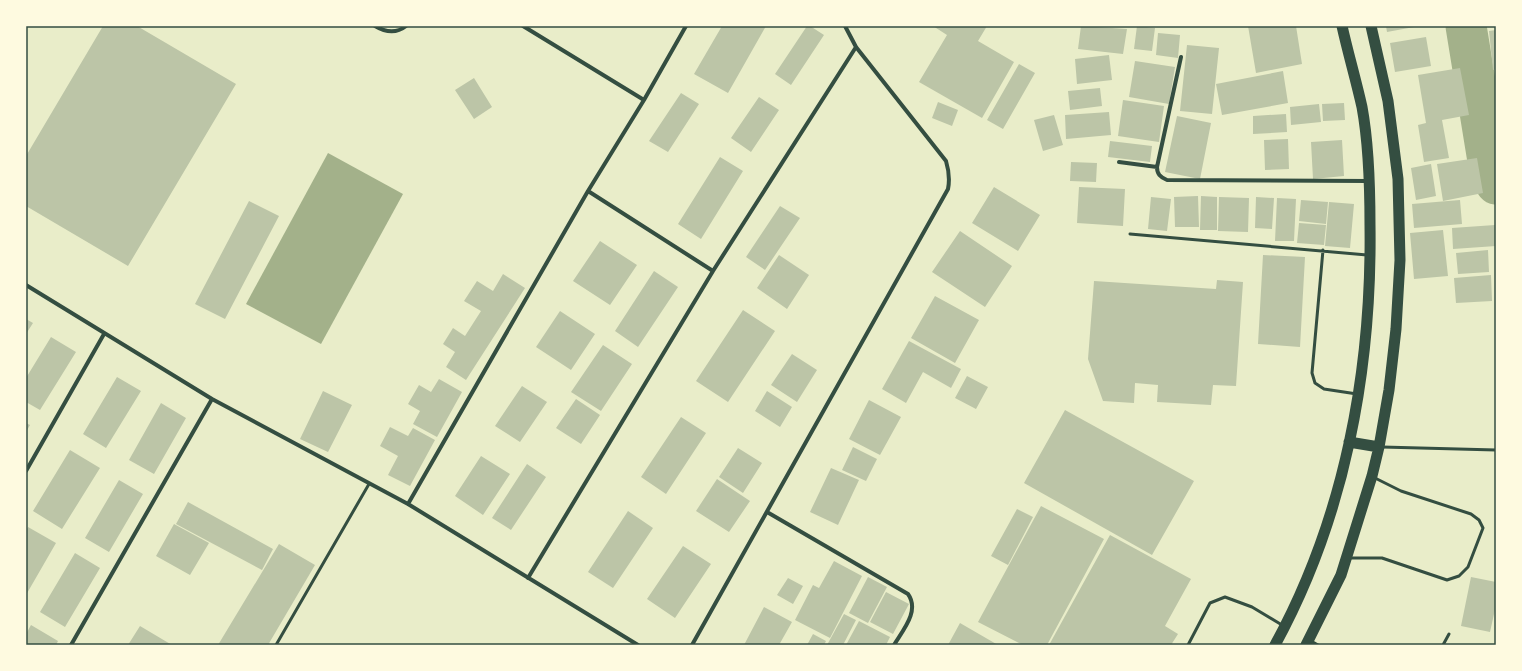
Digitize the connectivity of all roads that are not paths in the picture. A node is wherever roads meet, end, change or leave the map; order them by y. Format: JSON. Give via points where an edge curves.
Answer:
{"nodes":[{"id":1,"x":375,"y":26,"type":"edge"},
{"id":2,"x":406,"y":26,"type":"edge"},
{"id":3,"x":523,"y":26,"type":"edge"},
{"id":4,"x":686,"y":26,"type":"edge"},
{"id":5,"x":845,"y":26,"type":"edge"},
{"id":6,"x":1342,"y":26,"type":"edge"},
{"id":7,"x":1371,"y":26,"type":"edge"},
{"id":8,"x":856,"y":47,"type":"junction"},
{"id":9,"x":1181,"y":57,"type":"dead end"},
{"id":10,"x":644,"y":100,"type":"junction"},
{"id":11,"x":1119,"y":162,"type":"dead end"},
{"id":12,"x":1157,"y":167,"type":"junction"},
{"id":13,"x":1370,"y":181,"type":"junction"},
{"id":14,"x":588,"y":191,"type":"junction"},
{"id":15,"x":1130,"y":234,"type":"dead end"},
{"id":16,"x":1323,"y":250,"type":"junction"},
{"id":17,"x":1371,"y":255,"type":"junction"},
{"id":18,"x":712,"y":271,"type":"junction"},
{"id":19,"x":26,"y":285,"type":"edge"},
{"id":20,"x":104,"y":334,"type":"junction"},
{"id":21,"x":1358,"y":395,"type":"junction"},
{"id":22,"x":212,"y":399,"type":"junction"},
{"id":23,"x":1350,"y":442,"type":"junction"},
{"id":24,"x":1379,"y":446,"type":"junction"},
{"id":25,"x":1496,"y":450,"type":"edge"},
{"id":26,"x":26,"y":471,"type":"edge"},
{"id":27,"x":1372,"y":476,"type":"junction"},
{"id":28,"x":369,"y":484,"type":"junction"},
{"id":29,"x":408,"y":504,"type":"junction"},
{"id":30,"x":767,"y":512,"type":"junction"},
{"id":31,"x":1346,"y":558,"type":"junction"},
{"id":32,"x":528,"y":578,"type":"junction"},
{"id":33,"x":1285,"y":627,"type":"junction"},
{"id":34,"x":1449,"y":634,"type":"dead end"},
{"id":35,"x":1311,"y":643,"type":"edge"},
{"id":36,"x":71,"y":645,"type":"edge"},
{"id":37,"x":276,"y":645,"type":"edge"},
{"id":38,"x":638,"y":645,"type":"edge"},
{"id":39,"x":692,"y":645,"type":"edge"},
{"id":40,"x":894,"y":645,"type":"edge"},
{"id":41,"x":1188,"y":645,"type":"edge"},
{"id":42,"x":1275,"y":645,"type":"edge"},
{"id":43,"x":1443,"y":645,"type":"edge"}],
"edges":[{"from":1,"to":2,"type":"street","via":[[382,31],[396,32]]},
{"from":3,"to":10,"type":"street"},
{"from":4,"to":10,"type":"street"},
{"from":5,"to":8,"type":"street"},
{"from":6,"to":13,"type":"highway","via":[[1362,108]]},
{"from":7,"to":24,"type":"highway","via":[[1388,101],[1398,186],[1400,260],[1396,329]]},
{"from":8,"to":18,"type":"street"},
{"from":8,"to":30,"type":"street","via":[[946,161],[949,171],[948,189]]},
{"from":9,"to":12,"type":"street"},
{"from":10,"to":14,"type":"street"},
{"from":11,"to":12,"type":"street"},
{"from":12,"to":13,"type":"street","via":[[1160,175],[1167,180]]},
{"from":13,"to":17,"type":"highway"},
{"from":14,"to":18,"type":"street"},
{"from":14,"to":29,"type":"street"},
{"from":15,"to":16,"type":"lane"},
{"from":16,"to":17,"type":"lane"},
{"from":16,"to":21,"type":"lane","via":[[1312,373],[1315,383],[1324,389]]},
{"from":17,"to":21,"type":"highway","via":[[1367,324]]},
{"from":18,"to":32,"type":"street"},
{"from":19,"to":20,"type":"street"},
{"from":20,"to":22,"type":"street"},
{"from":20,"to":26,"type":"street"},
{"from":21,"to":23,"type":"highway"},
{"from":22,"to":28,"type":"street"},
{"from":22,"to":36,"type":"street"},
{"from":23,"to":24,"type":"highway"},
{"from":23,"to":33,"type":"highway","via":[[1324,538]]},
{"from":24,"to":25,"type":"lane"},
{"from":24,"to":27,"type":"highway"},
{"from":27,"to":31,"type":"highway"},
{"from":27,"to":31,"type":"lane","via":[[1401,491],[1471,514],[1479,520],[1483,528],[1468,567],[1459,576],[1447,580],[1382,558]]},
{"from":28,"to":29,"type":"street"},
{"from":28,"to":37,"type":"lane"},
{"from":29,"to":32,"type":"street"},
{"from":30,"to":39,"type":"street"},
{"from":30,"to":40,"type":"street","via":[[908,594],[913,602],[913,611]]},
{"from":31,"to":35,"type":"highway"},
{"from":32,"to":38,"type":"street"},
{"from":33,"to":41,"type":"lane","via":[[1252,607],[1224,597],[1210,603]]},
{"from":33,"to":42,"type":"highway"},
{"from":34,"to":43,"type":"lane"}]}
